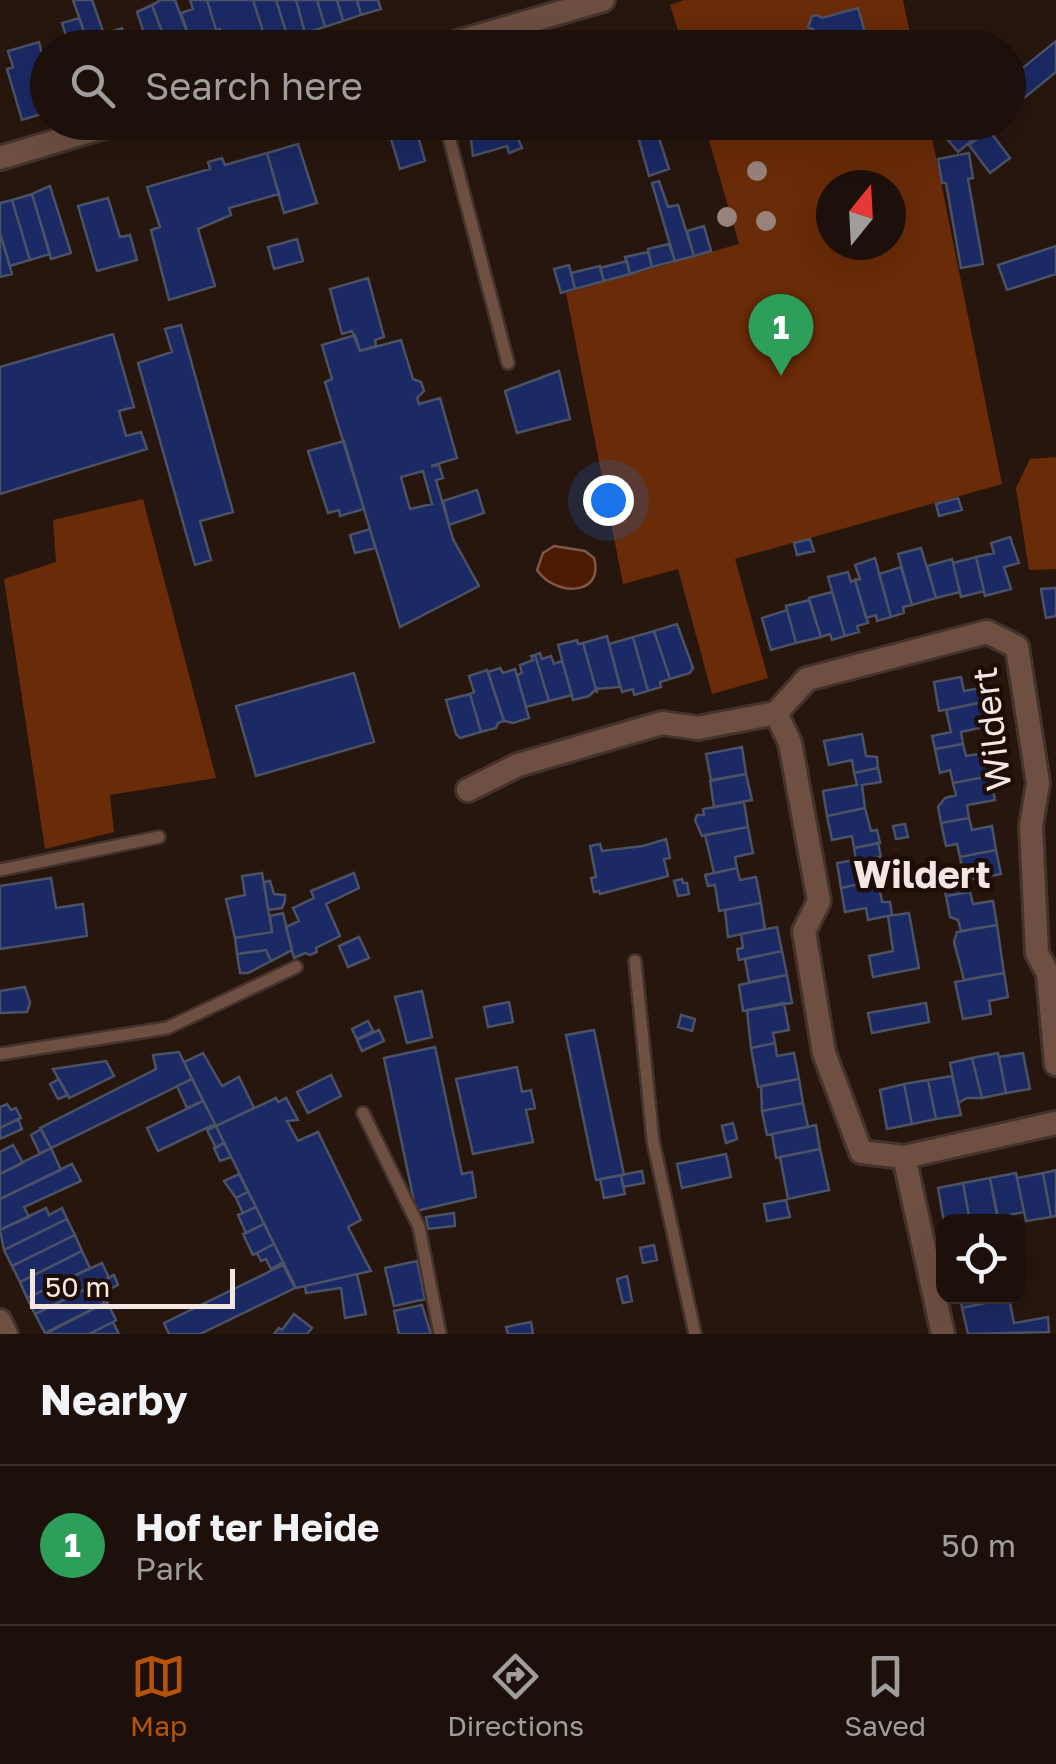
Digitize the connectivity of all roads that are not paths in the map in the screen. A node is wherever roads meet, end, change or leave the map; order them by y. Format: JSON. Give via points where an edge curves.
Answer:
{"nodes":[{"id":1,"x":602,"y":0,"type":"edge"},
{"id":2,"x":574,"y":4,"type":"edge"},
{"id":3,"x":493,"y":30,"type":"edge"},
{"id":4,"x":60,"y":140,"type":"edge"},
{"id":5,"x":450,"y":140,"type":"edge"},
{"id":6,"x":0,"y":158,"type":"edge"},
{"id":7,"x":508,"y":363,"type":"dead end"},
{"id":8,"x":776,"y":713,"type":"junction"},
{"id":9,"x":468,"y":790,"type":"dead end"},
{"id":10,"x":159,"y":838,"type":"dead end"},
{"id":11,"x":0,"y":870,"type":"edge"},
{"id":12,"x":635,"y":962,"type":"dead end"},
{"id":13,"x":296,"y":968,"type":"dead end"},
{"id":14,"x":0,"y":1054,"type":"edge"},
{"id":15,"x":1056,"y":1064,"type":"edge"},
{"id":16,"x":364,"y":1113,"type":"dead end"},
{"id":17,"x":1056,"y":1124,"type":"edge"},
{"id":18,"x":904,"y":1157,"type":"junction"},
{"id":19,"x":0,"y":1321,"type":"edge"},
{"id":20,"x":6,"y":1334,"type":"edge"},
{"id":21,"x":440,"y":1334,"type":"edge"},
{"id":22,"x":696,"y":1334,"type":"edge"},
{"id":23,"x":943,"y":1334,"type":"edge"}],
"edges":[{"from":1,"to":2,"type":"street"},
{"from":2,"to":3,"type":"street"},
{"from":4,"to":6,"type":"street"},
{"from":5,"to":7,"type":"lane"},
{"from":8,"to":9,"type":"street","via":[[698,728],[662,724],[518,764]]},
{"from":8,"to":15,"type":"street","name":"Wildert","via":[[807,679],[987,632],[1017,648],[1038,783],[1031,826],[1037,953],[1048,974]]},
{"from":8,"to":18,"type":"street","via":[[790,743],[820,901],[804,930],[824,1054],[861,1152]]},
{"from":10,"to":11,"type":"lane"},
{"from":12,"to":22,"type":"lane","via":[[653,1141]]},
{"from":13,"to":14,"type":"lane","via":[[168,1028]]},
{"from":16,"to":21,"type":"lane","via":[[419,1228]]},
{"from":17,"to":18,"type":"street"},
{"from":18,"to":23,"type":"street"},
{"from":19,"to":20,"type":"street"}]}
